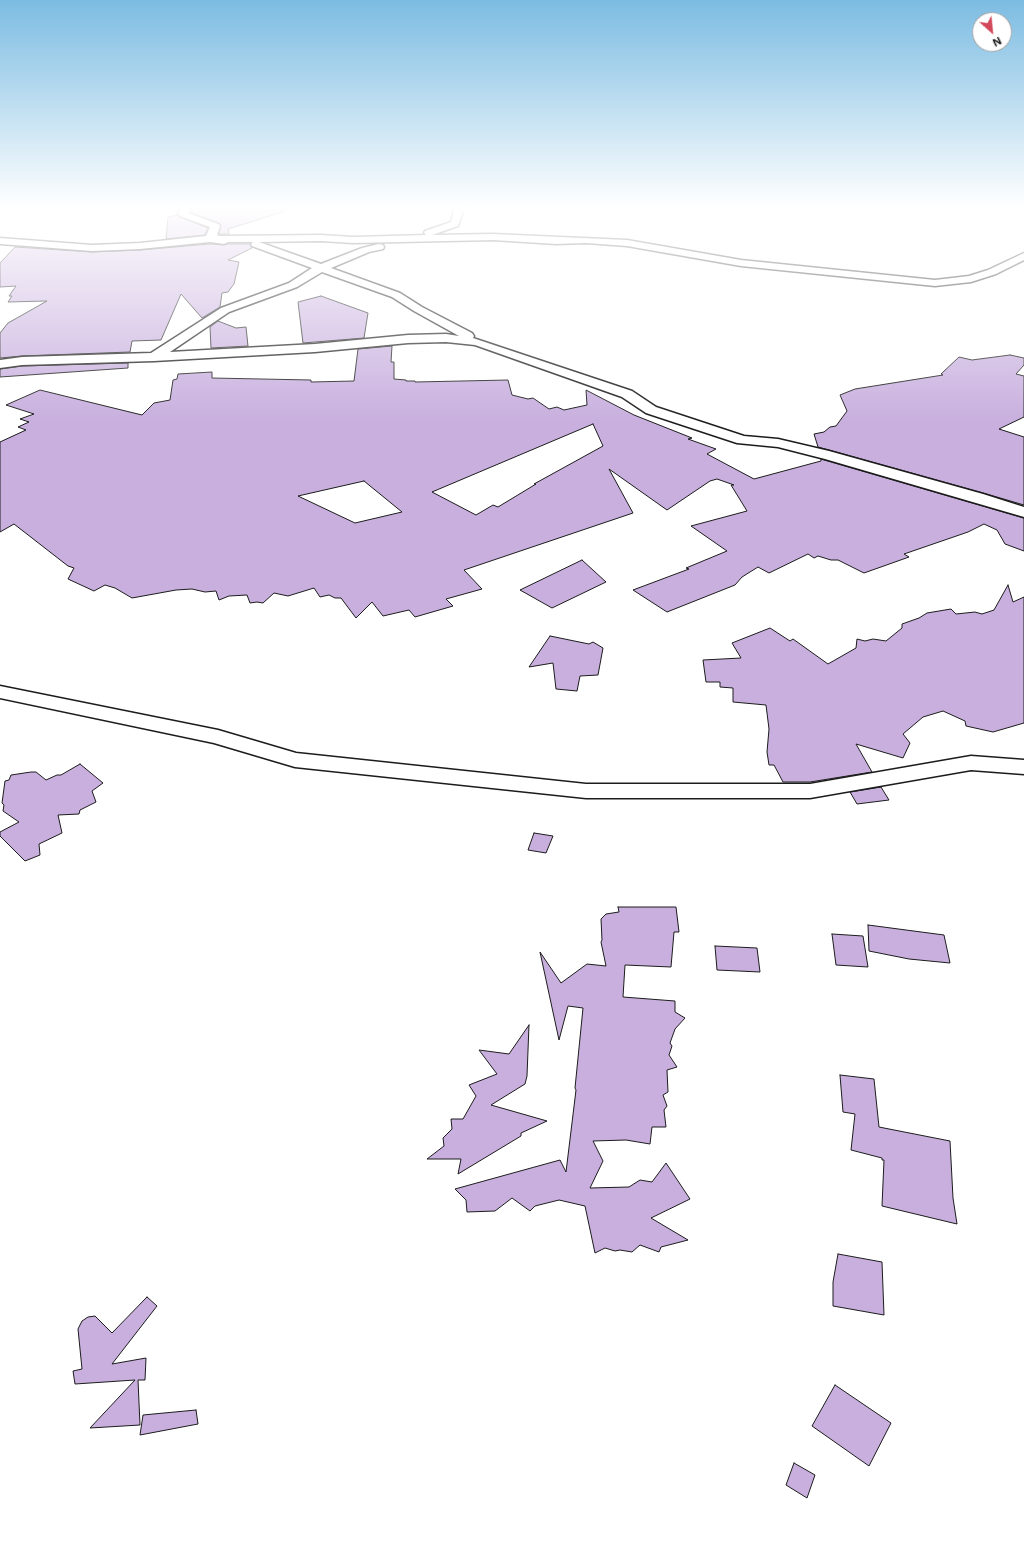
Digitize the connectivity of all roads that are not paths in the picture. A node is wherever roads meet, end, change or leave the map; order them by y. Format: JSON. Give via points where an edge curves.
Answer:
{"nodes":[{"id":1,"x":306,"y":277,"type":"edge"},
{"id":2,"x":349,"y":277,"type":"edge"},
{"id":3,"x":884,"y":277,"type":"edge"},
{"id":4,"x":977,"y":277,"type":"edge"},
{"id":5,"x":477,"y":342,"type":"junction"},
{"id":6,"x":154,"y":357,"type":"junction"},
{"id":7,"x":0,"y":364,"type":"edge"},
{"id":8,"x":1024,"y":512,"type":"edge"},
{"id":9,"x":0,"y":692,"type":"edge"},
{"id":10,"x":1024,"y":767,"type":"edge"}],
"edges":[{"from":1,"to":6,"type":"street","via":[[293,286],[225,310]]},
{"from":2,"to":5,"type":"street","via":[[396,295]]},
{"from":3,"to":4,"type":"street","via":[[954,282]]},
{"from":5,"to":6,"type":"street","via":[[446,338],[408,339],[315,348]]},
{"from":5,"to":8,"type":"street","via":[[627,394],[651,410],[742,440],[778,443],[829,456]]},
{"from":6,"to":7,"type":"street"},
{"from":9,"to":10,"type":"street","via":[[218,737],[295,760],[586,791],[810,791],[971,763]]}]}
